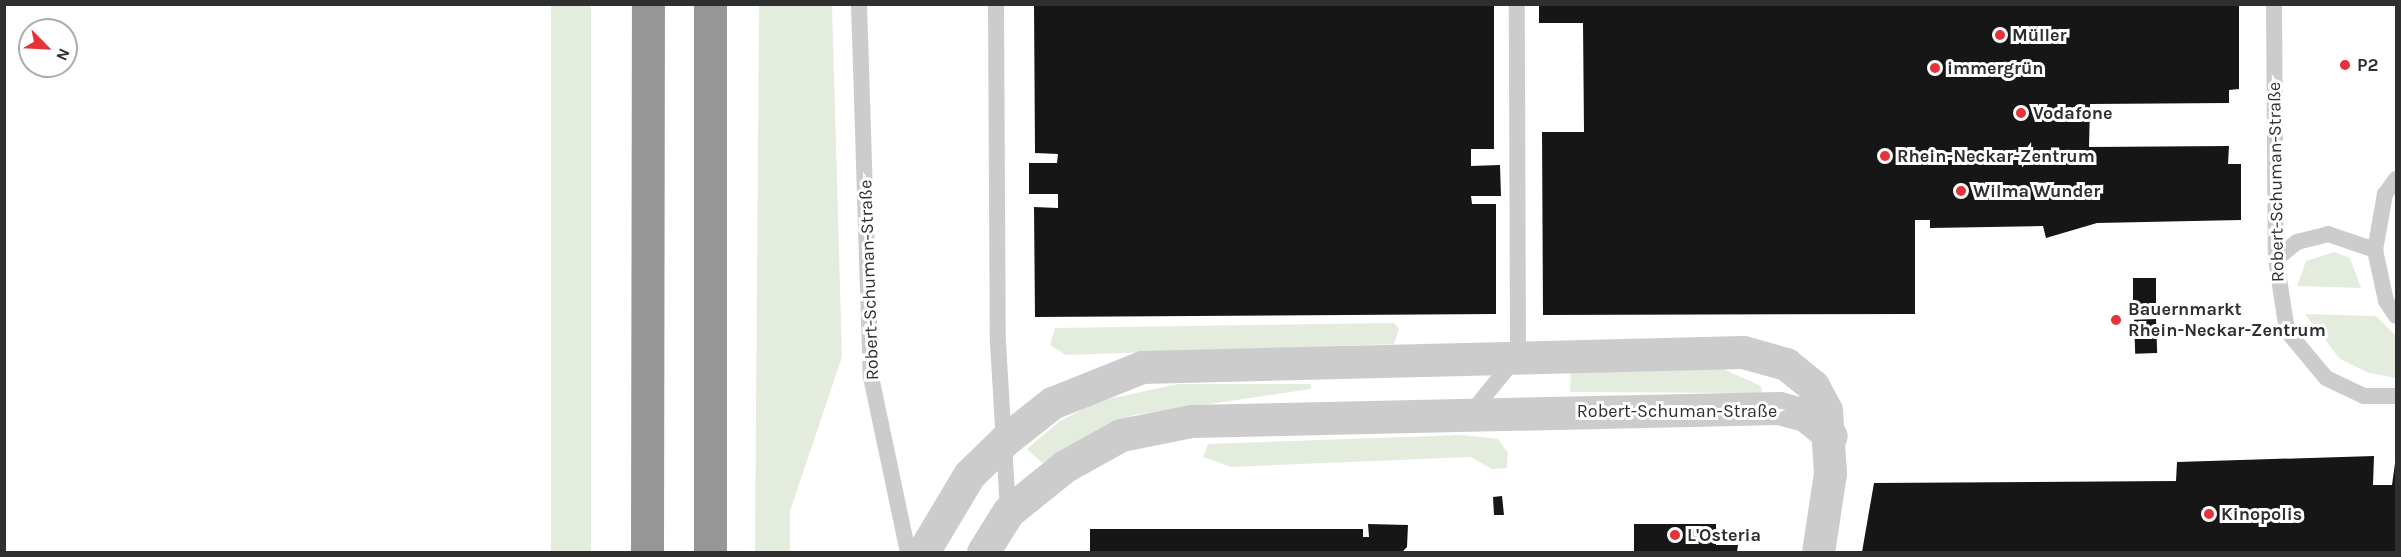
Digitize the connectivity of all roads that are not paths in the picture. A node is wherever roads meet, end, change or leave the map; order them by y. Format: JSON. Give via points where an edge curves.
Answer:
{"nodes":[{"id":1,"x":648,"y":4,"type":"edge"},
{"id":2,"x":710,"y":4,"type":"edge"},
{"id":3,"x":860,"y":4,"type":"edge"},
{"id":4,"x":996,"y":4,"type":"edge"},
{"id":5,"x":1517,"y":4,"type":"edge"},
{"id":6,"x":2274,"y":4,"type":"edge"},
{"id":7,"x":2397,"y":179,"type":"edge"},
{"id":8,"x":2375,"y":250,"type":"junction"},
{"id":9,"x":2276,"y":259,"type":"junction"},
{"id":10,"x":2397,"y":316,"type":"edge"},
{"id":11,"x":1518,"y":355,"type":"junction"},
{"id":12,"x":2397,"y":396,"type":"edge"},
{"id":13,"x":1471,"y":413,"type":"junction"},
{"id":14,"x":1831,"y":436,"type":"junction"},
{"id":15,"x":1005,"y":440,"type":"junction"},
{"id":16,"x":1008,"y":512,"type":"junction"},
{"id":17,"x":647,"y":552,"type":"edge"},
{"id":18,"x":710,"y":552,"type":"edge"},
{"id":19,"x":908,"y":552,"type":"edge"},
{"id":20,"x":923,"y":552,"type":"edge"},
{"id":21,"x":983,"y":552,"type":"edge"},
{"id":22,"x":1818,"y":552,"type":"edge"}],
"edges":[{"from":1,"to":17,"type":"highway"},
{"from":2,"to":18,"type":"highway"},
{"from":3,"to":19,"type":"lane","name":"Robert-Schuman-Straße","via":[[872,377]]},
{"from":4,"to":15,"type":"lane","via":[[998,343]]},
{"from":5,"to":11,"type":"lane"},
{"from":6,"to":9,"type":"lane","name":"Robert-Schuman-Straße"},
{"from":7,"to":8,"type":"lane","via":[[2385,195]]},
{"from":8,"to":9,"type":"lane","via":[[2328,234],[2297,243]]},
{"from":8,"to":10,"type":"lane","via":[[2386,300]]},
{"from":9,"to":12,"type":"lane","name":"Robert-Schuman-Straße","via":[[2288,331],[2303,354],[2326,378],[2364,396]]},
{"from":11,"to":13,"type":"lane"},
{"from":11,"to":14,"type":"street","via":[[1743,352],[1786,364],[1813,386],[1826,410]]},
{"from":11,"to":15,"type":"street","via":[[1142,367],[1052,403]]},
{"from":13,"to":14,"type":"street","name":"Robert-Schuman-Straße","via":[[1779,408],[1805,415]]},
{"from":13,"to":16,"type":"street","name":"Robert-Schuman-Straße","via":[[1191,421],[1121,435],[1065,466]]},
{"from":14,"to":22,"type":"street"},
{"from":15,"to":16,"type":"lane"},
{"from":15,"to":20,"type":"street","via":[[969,475]]},
{"from":16,"to":21,"type":"street","name":"Robert-Schuman-Straße"}]}
